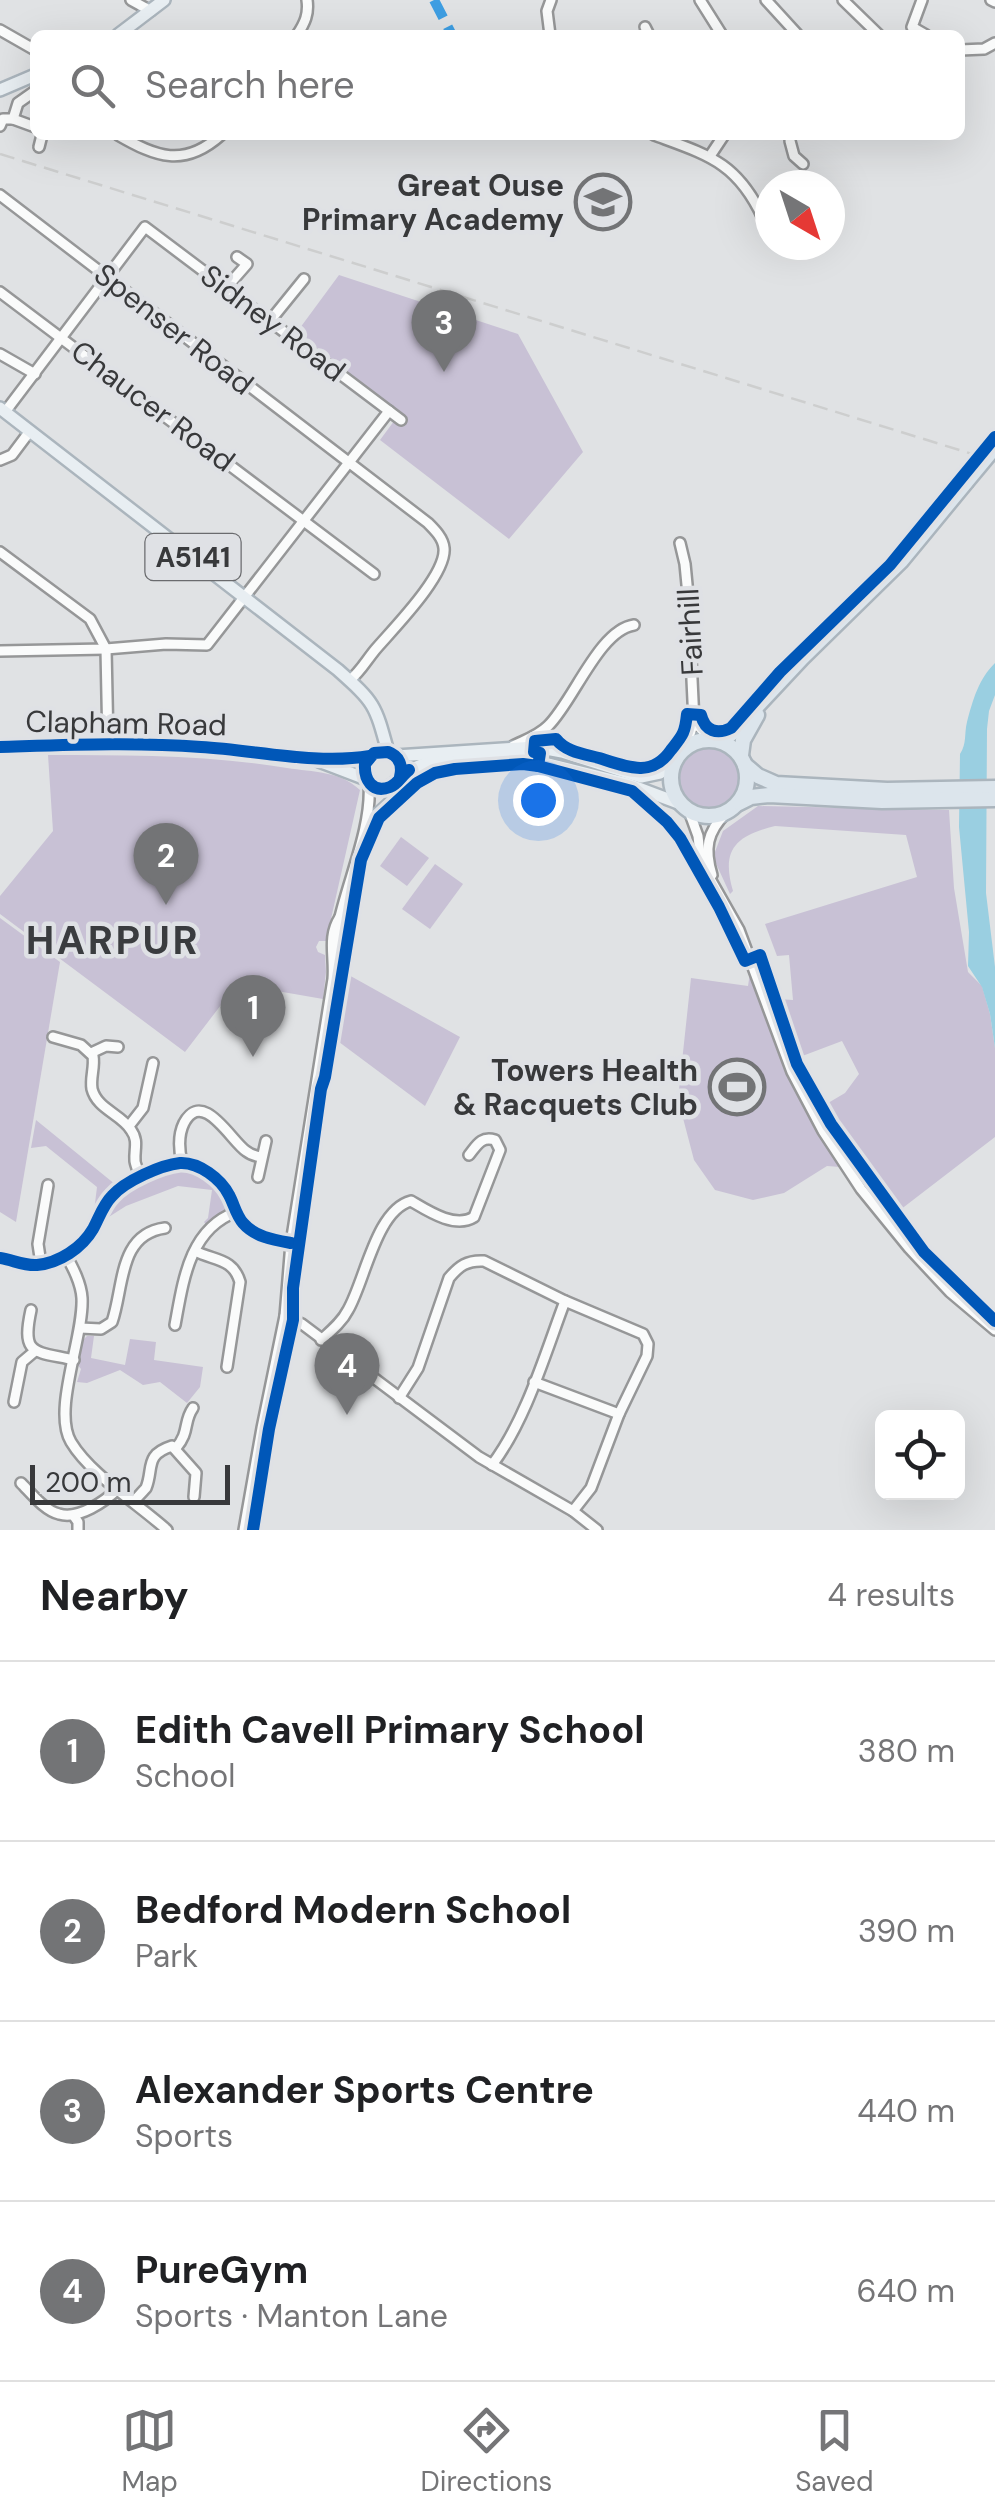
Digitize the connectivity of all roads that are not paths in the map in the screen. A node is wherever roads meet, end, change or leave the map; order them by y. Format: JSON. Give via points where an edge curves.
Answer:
{"nodes":[{"id":1,"x":131,"y":0,"type":"edge"},
{"id":2,"x":164,"y":0,"type":"edge"},
{"id":3,"x":307,"y":0,"type":"edge"},
{"id":4,"x":551,"y":0,"type":"edge"},
{"id":5,"x":700,"y":0,"type":"edge"},
{"id":6,"x":766,"y":0,"type":"edge"},
{"id":7,"x":843,"y":0,"type":"edge"},
{"id":8,"x":922,"y":0,"type":"edge"},
{"id":9,"x":151,"y":11,"type":"junction"},
{"id":10,"x":912,"y":26,"type":"junction"},
{"id":11,"x":0,"y":30,"type":"edge"},
{"id":12,"x":125,"y":30,"type":"edge"},
{"id":13,"x":300,"y":30,"type":"edge"},
{"id":14,"x":549,"y":30,"type":"edge"},
{"id":15,"x":719,"y":30,"type":"edge"},
{"id":16,"x":793,"y":30,"type":"edge"},
{"id":17,"x":873,"y":30,"type":"edge"},
{"id":18,"x":908,"y":30,"type":"edge"},
{"id":19,"x":918,"y":30,"type":"edge"},
{"id":20,"x":995,"y":43,"type":"edge"},
{"id":21,"x":30,"y":47,"type":"edge"},
{"id":22,"x":965,"y":50,"type":"edge"},
{"id":23,"x":30,"y":77,"type":"edge"},
{"id":24,"x":0,"y":90,"type":"edge"},
{"id":25,"x":30,"y":95,"type":"edge"},
{"id":26,"x":14,"y":119,"type":"junction"},
{"id":27,"x":30,"y":124,"type":"edge"},
{"id":28,"x":0,"y":126,"type":"edge"},
{"id":29,"x":41,"y":140,"type":"edge"},
{"id":30,"x":127,"y":140,"type":"edge"},
{"id":31,"x":216,"y":140,"type":"edge"},
{"id":32,"x":667,"y":140,"type":"edge"},
{"id":33,"x":721,"y":140,"type":"edge"},
{"id":34,"x":791,"y":140,"type":"edge"},
{"id":35,"x":39,"y":148,"type":"dead end"},
{"id":36,"x":710,"y":156,"type":"junction"},
{"id":37,"x":803,"y":164,"type":"dead end"},
{"id":38,"x":0,"y":196,"type":"edge"},
{"id":39,"x":755,"y":201,"type":"edge"},
{"id":40,"x":236,"y":257,"type":"dead end"},
{"id":41,"x":108,"y":278,"type":"junction"},
{"id":42,"x":304,"y":279,"type":"dead end"},
{"id":43,"x":226,"y":288,"type":"junction"},
{"id":44,"x":0,"y":292,"type":"edge"},
{"id":45,"x":270,"y":321,"type":"junction"},
{"id":46,"x":62,"y":338,"type":"junction"},
{"id":47,"x":0,"y":354,"type":"edge"},
{"id":48,"x":34,"y":374,"type":"junction"},
{"id":49,"x":3,"y":410,"type":"edge"},
{"id":50,"x":389,"y":411,"type":"junction"},
{"id":51,"x":401,"y":420,"type":"dead end"},
{"id":52,"x":30,"y":431,"type":"junction"},
{"id":53,"x":995,"y":447,"type":"edge"},
{"id":54,"x":0,"y":460,"type":"edge"},
{"id":55,"x":348,"y":463,"type":"junction"},
{"id":56,"x":305,"y":521,"type":"junction"},
{"id":57,"x":680,"y":543,"type":"dead end"},
{"id":58,"x":0,"y":552,"type":"edge"},
{"id":59,"x":374,"y":574,"type":"dead end"},
{"id":60,"x":246,"y":598,"type":"junction"},
{"id":61,"x":634,"y":625,"type":"dead end"},
{"id":62,"x":106,"y":649,"type":"junction"},
{"id":63,"x":0,"y":652,"type":"edge"},
{"id":64,"x":350,"y":680,"type":"junction"},
{"id":65,"x":777,"y":686,"type":"junction"},
{"id":66,"x":694,"y":722,"type":"junction"},
{"id":67,"x":548,"y":727,"type":"junction"},
{"id":68,"x":715,"y":740,"type":"junction"},
{"id":69,"x":108,"y":744,"type":"junction"},
{"id":70,"x":686,"y":746,"type":"junction"},
{"id":71,"x":0,"y":747,"type":"edge"},
{"id":72,"x":512,"y":747,"type":"junction"},
{"id":73,"x":546,"y":748,"type":"junction"},
{"id":74,"x":562,"y":752,"type":"junction"},
{"id":75,"x":382,"y":754,"type":"junction"},
{"id":76,"x":311,"y":758,"type":"junction"},
{"id":77,"x":743,"y":760,"type":"junction"},
{"id":78,"x":674,"y":761,"type":"junction"},
{"id":79,"x":453,"y":762,"type":"junction"},
{"id":80,"x":586,"y":772,"type":"junction"},
{"id":81,"x":368,"y":781,"type":"junction"},
{"id":82,"x":396,"y":781,"type":"junction"},
{"id":83,"x":995,"y":788,"type":"edge"},
{"id":84,"x":885,"y":796,"type":"junction"},
{"id":85,"x":995,"y":799,"type":"edge"},
{"id":86,"x":739,"y":802,"type":"junction"},
{"id":87,"x":685,"y":808,"type":"junction"},
{"id":88,"x":726,"y":812,"type":"junction"},
{"id":89,"x":375,"y":817,"type":"junction"},
{"id":90,"x":364,"y":834,"type":"junction"},
{"id":91,"x":716,"y":887,"type":"junction"},
{"id":92,"x":53,"y":1037,"type":"dead end"},
{"id":93,"x":118,"y":1046,"type":"dead end"},
{"id":94,"x":91,"y":1053,"type":"junction"},
{"id":95,"x":154,"y":1070,"type":"dead end"},
{"id":96,"x":129,"y":1126,"type":"junction"},
{"id":97,"x":266,"y":1141,"type":"dead end"},
{"id":98,"x":469,"y":1155,"type":"dead end"},
{"id":99,"x":261,"y":1158,"type":"junction"},
{"id":100,"x":182,"y":1163,"type":"junction"},
{"id":101,"x":140,"y":1176,"type":"junction"},
{"id":102,"x":258,"y":1176,"type":"dead end"},
{"id":103,"x":48,"y":1185,"type":"dead end"},
{"id":104,"x":236,"y":1212,"type":"junction"},
{"id":105,"x":165,"y":1228,"type":"dead end"},
{"id":106,"x":291,"y":1244,"type":"junction"},
{"id":107,"x":195,"y":1251,"type":"junction"},
{"id":108,"x":66,"y":1255,"type":"junction"},
{"id":109,"x":0,"y":1258,"type":"edge"},
{"id":110,"x":40,"y":1264,"type":"junction"},
{"id":111,"x":565,"y":1301,"type":"junction"},
{"id":112,"x":31,"y":1310,"type":"dead end"},
{"id":113,"x":284,"y":1316,"type":"junction"},
{"id":114,"x":176,"y":1325,"type":"dead end"},
{"id":115,"x":80,"y":1328,"type":"junction"},
{"id":116,"x":995,"y":1330,"type":"edge"},
{"id":117,"x":322,"y":1340,"type":"junction"},
{"id":118,"x":35,"y":1351,"type":"junction"},
{"id":119,"x":74,"y":1360,"type":"junction"},
{"id":120,"x":227,"y":1367,"type":"dead end"},
{"id":121,"x":534,"y":1382,"type":"junction"},
{"id":122,"x":399,"y":1398,"type":"junction"},
{"id":123,"x":14,"y":1402,"type":"dead end"},
{"id":124,"x":193,"y":1408,"type":"dead end"},
{"id":125,"x":620,"y":1414,"type":"junction"},
{"id":126,"x":176,"y":1448,"type":"junction"},
{"id":127,"x":492,"y":1465,"type":"junction"},
{"id":128,"x":21,"y":1483,"type":"dead end"},
{"id":129,"x":118,"y":1489,"type":"junction"},
{"id":130,"x":194,"y":1497,"type":"dead end"},
{"id":131,"x":134,"y":1501,"type":"junction"},
{"id":132,"x":572,"y":1511,"type":"junction"},
{"id":133,"x":73,"y":1515,"type":"junction"},
{"id":134,"x":78,"y":1530,"type":"edge"},
{"id":135,"x":167,"y":1530,"type":"edge"},
{"id":136,"x":244,"y":1530,"type":"edge"},
{"id":137,"x":597,"y":1530,"type":"edge"}],
"edges":[{"from":1,"to":9,"type":"street"},
{"from":2,"to":9,"type":"main road"},
{"from":3,"to":13,"type":"street"},
{"from":4,"to":14,"type":"street"},
{"from":5,"to":15,"type":"street"},
{"from":6,"to":16,"type":"street"},
{"from":7,"to":17,"type":"street"},
{"from":8,"to":10,"type":"street"},
{"from":9,"to":12,"type":"main road"},
{"from":10,"to":18,"type":"street"},
{"from":10,"to":19,"type":"street"},
{"from":11,"to":21,"type":"street"},
{"from":20,"to":22,"type":"street"},
{"from":23,"to":24,"type":"main road"},
{"from":25,"to":26,"type":"street","via":[[18,103]]},
{"from":26,"to":27,"type":"street"},
{"from":26,"to":28,"type":"street","via":[[2,119]]},
{"from":29,"to":35,"type":"street"},
{"from":30,"to":31,"type":"street","via":[[172,156]]},
{"from":32,"to":36,"type":"street"},
{"from":33,"to":36,"type":"street"},
{"from":34,"to":37,"type":"street"},
{"from":36,"to":39,"type":"street"},
{"from":38,"to":41,"type":"street","name":"Spenser Road"},
{"from":40,"to":43,"type":"street","via":[[247,264]]},
{"from":41,"to":43,"type":"street","name":"Sidney Road","via":[[146,227]]},
{"from":41,"to":46,"type":"street"},
{"from":41,"to":55,"type":"street","name":"Spenser Road"},
{"from":42,"to":45,"type":"street"},
{"from":43,"to":45,"type":"street","name":"Sidney Road"},
{"from":44,"to":46,"type":"street","name":"Chaucer Road"},
{"from":45,"to":50,"type":"street","name":"Sidney Road"},
{"from":46,"to":48,"type":"street"},
{"from":46,"to":56,"type":"street","name":"Chaucer Road"},
{"from":47,"to":48,"type":"street"},
{"from":48,"to":49,"type":"street"},
{"from":49,"to":52,"type":"main road","number":"A5141"},
{"from":50,"to":51,"type":"street","name":"Sidney Road"},
{"from":50,"to":55,"type":"street"},
{"from":52,"to":54,"type":"street"},
{"from":52,"to":60,"type":"main road","number":"A5141"},
{"from":53,"to":65,"type":"highway","bridge":true,"via":[[901,562]]},
{"from":55,"to":56,"type":"street"},
{"from":55,"to":64,"type":"street","name":"Spenser Road","via":[[428,523],[445,545],[427,587]]},
{"from":56,"to":59,"type":"street","name":"Chaucer Road"},
{"from":56,"to":60,"type":"street"},
{"from":57,"to":66,"type":"street","name":"Fairhill"},
{"from":58,"to":62,"type":"street","via":[[90,619]]},
{"from":60,"to":62,"type":"street","via":[[208,645]]},
{"from":60,"to":64,"type":"main road","number":"A5141"},
{"from":61,"to":67,"type":"street","via":[[612,636]]},
{"from":62,"to":63,"type":"street"},
{"from":62,"to":69,"type":"street"},
{"from":64,"to":75,"type":"main road","number":"A5141","via":[[378,712]]},
{"from":65,"to":68,"type":"highway","via":[[731,734]]},
{"from":65,"to":77,"type":"highway","via":[[743,740]]},
{"from":66,"to":68,"type":"street"},
{"from":66,"to":70,"type":"street","name":"Fairhill"},
{"from":67,"to":72,"type":"street"},
{"from":67,"to":73,"type":"street","via":[[541,736]]},
{"from":67,"to":74,"type":"street"},
{"from":68,"to":70,"type":"highway"},
{"from":68,"to":77,"type":"highway","via":[[735,748]]},
{"from":69,"to":71,"type":"main road","name":"Clapham Road"},
{"from":69,"to":76,"type":"main road","name":"Clapham Road"},
{"from":70,"to":78,"type":"highway"},
{"from":72,"to":73,"type":"main road","name":"Clapham Road"},
{"from":72,"to":75,"type":"main road","name":"Clapham Road"},
{"from":73,"to":74,"type":"main road","name":"Clapham Road"},
{"from":73,"to":80,"type":"main road"},
{"from":74,"to":78,"type":"main road","name":"Clapham Road","via":[[641,777]]},
{"from":75,"to":76,"type":"main road","name":"Clapham Road"},
{"from":75,"to":81,"type":"main road","via":[[364,768]]},
{"from":75,"to":82,"type":"main road","via":[[402,765]]},
{"from":76,"to":81,"type":"main road","name":"Clapham Road"},
{"from":77,"to":84,"type":"highway","via":[[776,784]]},
{"from":77,"to":86,"type":"highway","via":[[746,788]]},
{"from":78,"to":87,"type":"highway","via":[[671,784]]},
{"from":79,"to":80,"type":"main road","via":[[524,758]]},
{"from":79,"to":82,"type":"main road","via":[[419,766]]},
{"from":79,"to":89,"type":"main road","via":[[419,777]]},
{"from":80,"to":87,"type":"main road"},
{"from":81,"to":82,"type":"main road","via":[[379,789]]},
{"from":81,"to":90,"type":"street"},
{"from":82,"to":89,"type":"street"},
{"from":83,"to":84,"type":"highway"},
{"from":84,"to":85,"type":"highway"},
{"from":84,"to":86,"type":"highway","via":[[768,795]]},
{"from":86,"to":88,"type":"highway"},
{"from":87,"to":88,"type":"highway","via":[[704,816]]},
{"from":87,"to":91,"type":"street","via":[[701,863]]},
{"from":88,"to":91,"type":"street","via":[[709,841]]},
{"from":89,"to":90,"type":"street"},
{"from":90,"to":106,"type":"street","via":[[340,916]]},
{"from":91,"to":116,"type":"street","via":[[823,1131],[918,1258]]},
{"from":92,"to":94,"type":"street"},
{"from":93,"to":94,"type":"street"},
{"from":94,"to":96,"type":"street","via":[[92,1091]]},
{"from":95,"to":96,"type":"street","via":[[144,1108]]},
{"from":96,"to":101,"type":"street"},
{"from":97,"to":99,"type":"street"},
{"from":98,"to":117,"type":"street","via":[[488,1138],[500,1150],[474,1217],[459,1222],[402,1203],[382,1229],[350,1307]]},
{"from":99,"to":100,"type":"street","via":[[245,1151],[212,1115],[198,1111],[183,1125]]},
{"from":99,"to":102,"type":"street"},
{"from":100,"to":101,"type":"street"},
{"from":100,"to":104,"type":"street","via":[[224,1186]]},
{"from":101,"to":108,"type":"street","via":[[110,1198],[85,1240]]},
{"from":103,"to":110,"type":"street"},
{"from":104,"to":106,"type":"street","via":[[261,1236]]},
{"from":104,"to":107,"type":"street","via":[[206,1232]]},
{"from":105,"to":115,"type":"street","via":[[132,1248],[112,1322]]},
{"from":106,"to":113,"type":"street"},
{"from":107,"to":114,"type":"street"},
{"from":107,"to":120,"type":"street","via":[[236,1268],[240,1282]]},
{"from":108,"to":110,"type":"street"},
{"from":108,"to":115,"type":"street","via":[[82,1297]]},
{"from":109,"to":110,"type":"street"},
{"from":111,"to":121,"type":"street"},
{"from":111,"to":122,"type":"street","via":[[484,1261],[458,1267],[418,1368]]},
{"from":111,"to":125,"type":"street","via":[[643,1334],[648,1344]]},
{"from":112,"to":118,"type":"street","via":[[27,1339]]},
{"from":113,"to":117,"type":"street"},
{"from":113,"to":136,"type":"street"},
{"from":115,"to":119,"type":"street"},
{"from":117,"to":122,"type":"street"},
{"from":118,"to":119,"type":"street"},
{"from":118,"to":123,"type":"street","via":[[22,1362]]},
{"from":119,"to":129,"type":"street","via":[[65,1429],[80,1454]]},
{"from":121,"to":125,"type":"street"},
{"from":121,"to":127,"type":"street"},
{"from":122,"to":127,"type":"street"},
{"from":124,"to":126,"type":"street"},
{"from":125,"to":132,"type":"street","via":[[591,1488]]},
{"from":126,"to":130,"type":"street","via":[[196,1473]]},
{"from":126,"to":131,"type":"street","via":[[152,1459],[146,1488]]},
{"from":127,"to":132,"type":"street"},
{"from":128,"to":133,"type":"street","via":[[54,1513]]},
{"from":129,"to":131,"type":"street"},
{"from":129,"to":133,"type":"street"},
{"from":131,"to":135,"type":"street"},
{"from":132,"to":137,"type":"street"},
{"from":133,"to":134,"type":"street"}]}
